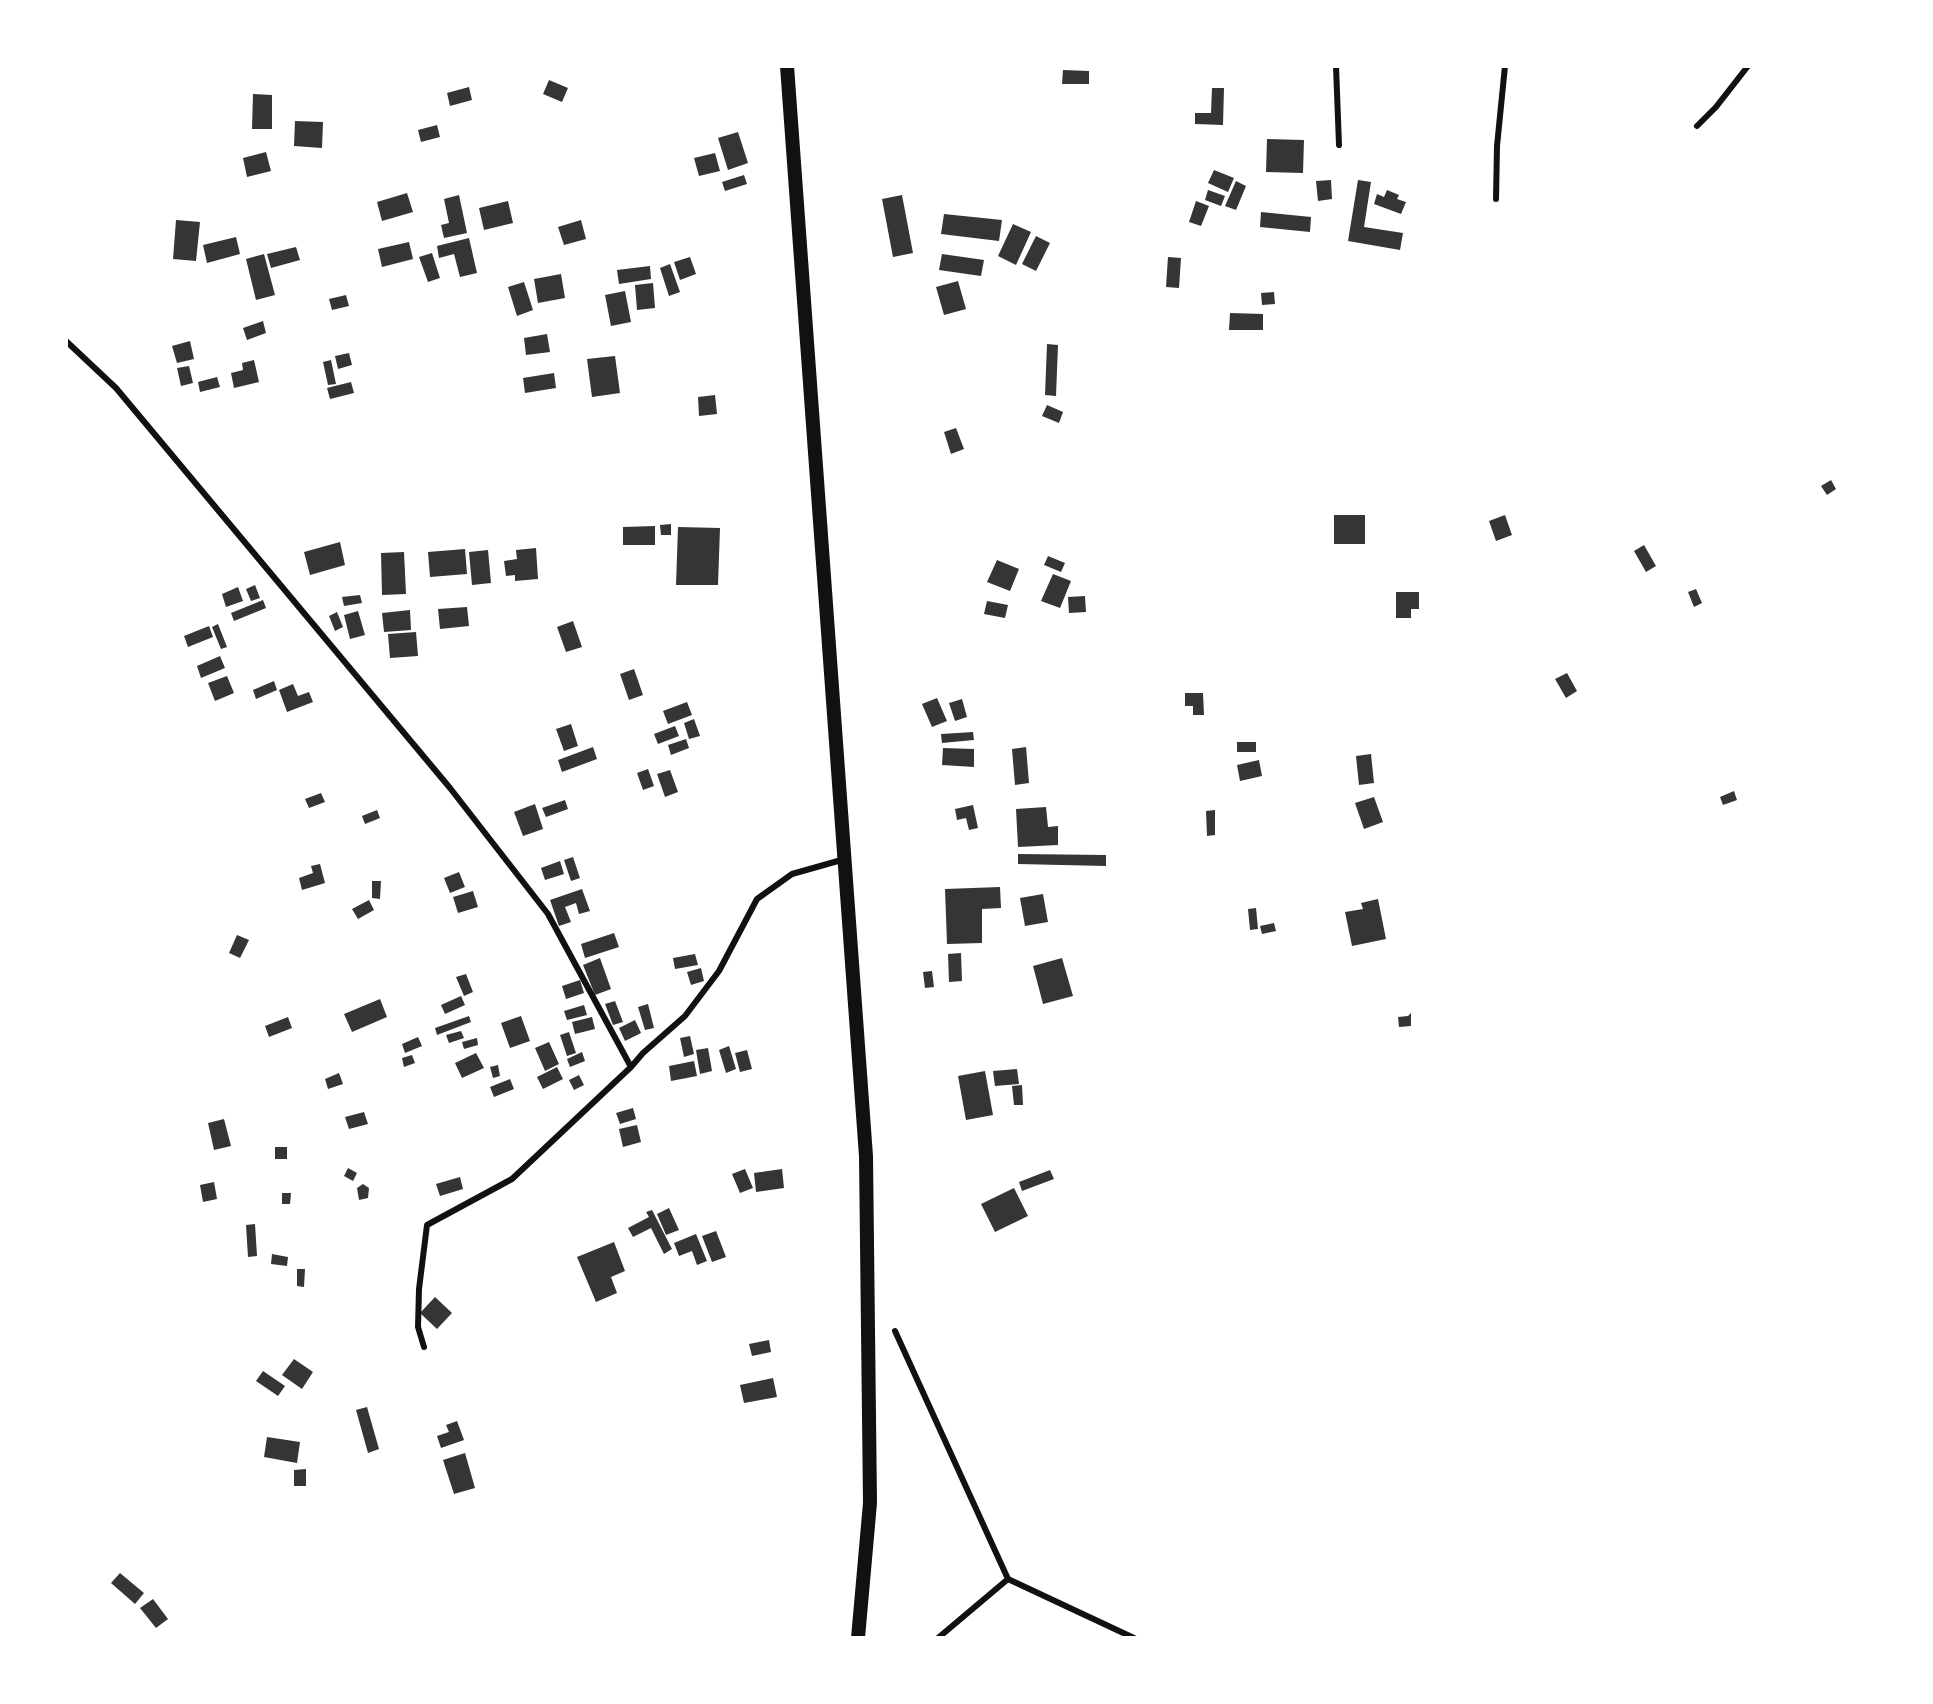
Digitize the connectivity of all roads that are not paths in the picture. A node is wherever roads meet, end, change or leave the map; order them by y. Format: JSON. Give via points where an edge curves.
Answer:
{"nodes":[{"id":1,"x":787,"y":66,"type":"edge"},
{"id":2,"x":1336,"y":66,"type":"edge"},
{"id":3,"x":1504,"y":66,"type":"edge"},
{"id":4,"x":1748,"y":66,"type":"edge"},
{"id":5,"x":1696,"y":126,"type":"dead end"},
{"id":6,"x":1339,"y":145,"type":"dead end"},
{"id":7,"x":1496,"y":200,"type":"dead end"},
{"id":8,"x":66,"y":341,"type":"edge"},
{"id":9,"x":845,"y":859,"type":"junction"},
{"id":10,"x":632,"y":1067,"type":"junction"},
{"id":11,"x":895,"y":1331,"type":"dead end"},
{"id":12,"x":424,"y":1347,"type":"dead end"},
{"id":13,"x":1008,"y":1579,"type":"junction"},
{"id":14,"x":858,"y":1638,"type":"edge"},
{"id":15,"x":938,"y":1638,"type":"edge"},
{"id":16,"x":1134,"y":1638,"type":"edge"}],
"edges":[{"from":1,"to":9,"type":"highway"},
{"from":2,"to":6,"type":"street"},
{"from":3,"to":7,"type":"street"},
{"from":4,"to":5,"type":"street"},
{"from":8,"to":10,"type":"street","via":[[116,388],[450,788],[548,914]]},
{"from":9,"to":10,"type":"street","via":[[792,874],[757,899],[706,989],[685,1016]]},
{"from":9,"to":14,"type":"highway","via":[[866,1156],[870,1503]]},
{"from":10,"to":12,"type":"street","via":[[512,1179],[427,1225],[418,1327]]},
{"from":11,"to":13,"type":"street"},
{"from":13,"to":15,"type":"street"},
{"from":13,"to":16,"type":"street"}]}
